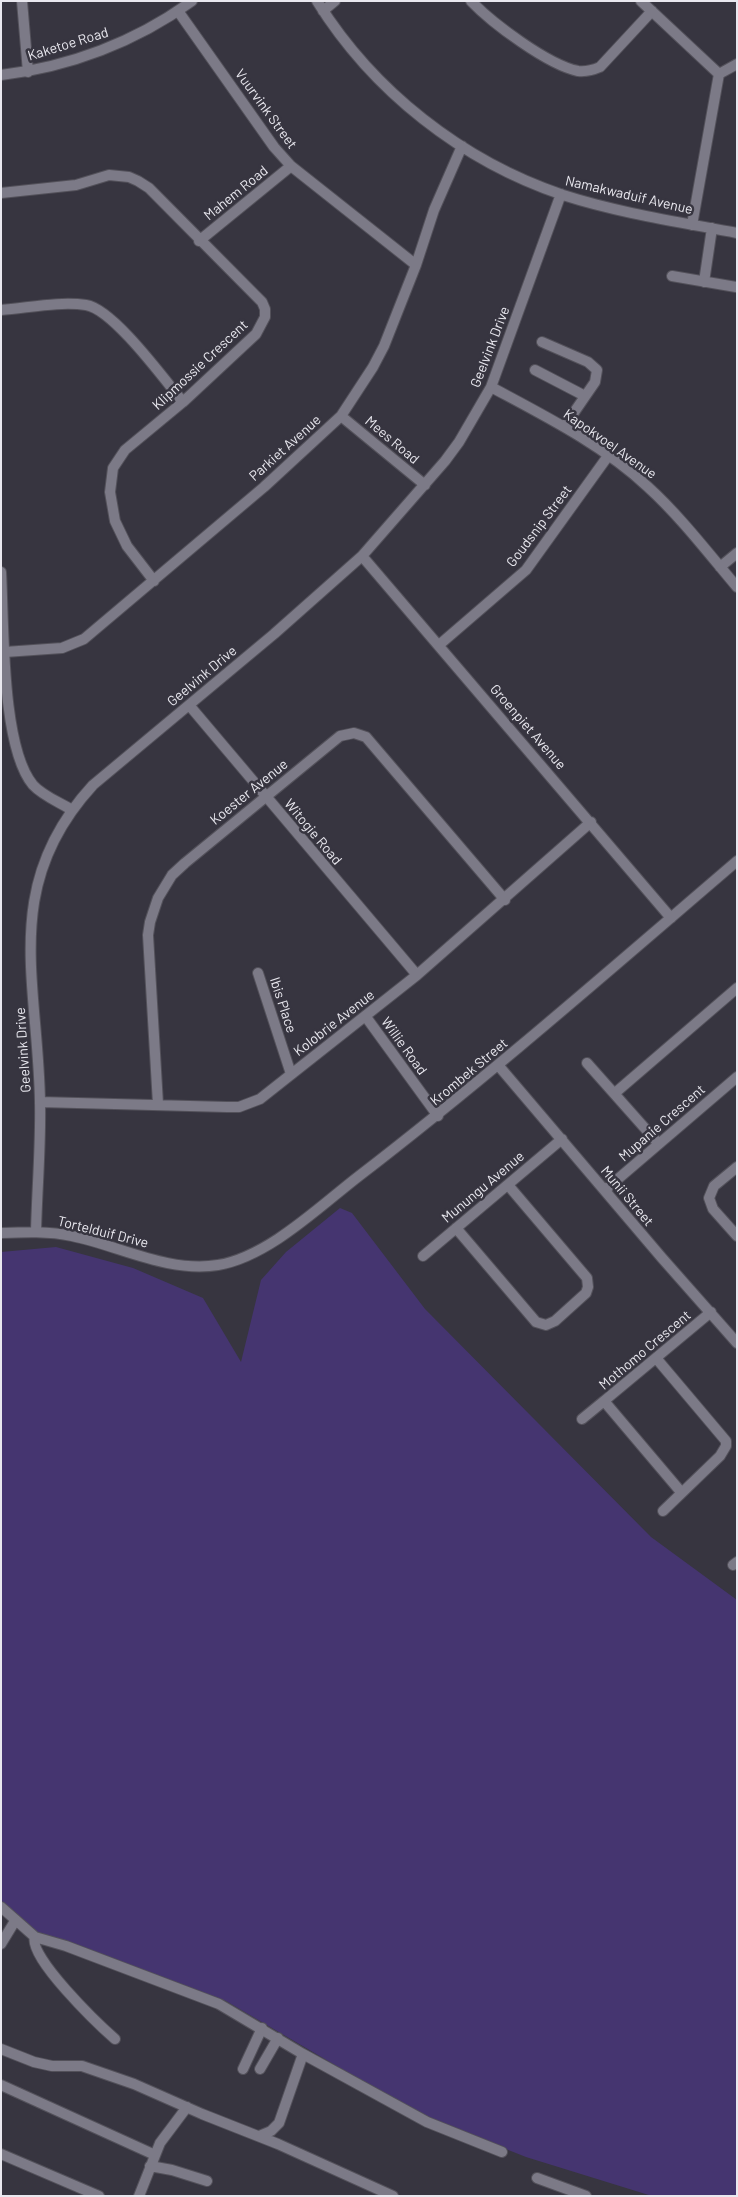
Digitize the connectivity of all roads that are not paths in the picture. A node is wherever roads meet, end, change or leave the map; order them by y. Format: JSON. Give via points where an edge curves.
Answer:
{"nodes":[{"id":1,"x":22,"y":1,"type":"edge"},
{"id":2,"x":192,"y":1,"type":"edge"},
{"id":3,"x":317,"y":1,"type":"edge"},
{"id":4,"x":335,"y":1,"type":"edge"},
{"id":5,"x":471,"y":1,"type":"edge"},
{"id":6,"x":641,"y":1,"type":"edge"},
{"id":7,"x":178,"y":11,"type":"junction"},
{"id":8,"x":323,"y":11,"type":"junction"},
{"id":9,"x":652,"y":11,"type":"junction"},
{"id":10,"x":737,"y":64,"type":"edge"},
{"id":11,"x":28,"y":72,"type":"junction"},
{"id":12,"x":719,"y":74,"type":"junction"},
{"id":13,"x":1,"y":75,"type":"edge"},
{"id":14,"x":462,"y":146,"type":"junction"},
{"id":15,"x":291,"y":166,"type":"junction"},
{"id":16,"x":1,"y":192,"type":"edge"},
{"id":17,"x":562,"y":194,"type":"junction"},
{"id":18,"x":692,"y":225,"type":"junction"},
{"id":19,"x":712,"y":228,"type":"junction"},
{"id":20,"x":737,"y":233,"type":"edge"},
{"id":21,"x":199,"y":241,"type":"junction"},
{"id":22,"x":416,"y":265,"type":"junction"},
{"id":23,"x":672,"y":276,"type":"dead end"},
{"id":24,"x":704,"y":282,"type":"junction"},
{"id":25,"x":736,"y":287,"type":"edge"},
{"id":26,"x":1,"y":310,"type":"edge"},
{"id":27,"x":542,"y":342,"type":"dead end"},
{"id":28,"x":535,"y":370,"type":"dead end"},
{"id":29,"x":491,"y":387,"type":"junction"},
{"id":30,"x":585,"y":396,"type":"junction"},
{"id":31,"x":183,"y":402,"type":"junction"},
{"id":32,"x":341,"y":416,"type":"junction"},
{"id":33,"x":564,"y":427,"type":"junction"},
{"id":34,"x":608,"y":456,"type":"junction"},
{"id":35,"x":425,"y":485,"type":"junction"},
{"id":36,"x":737,"y":553,"type":"edge"},
{"id":37,"x":362,"y":556,"type":"junction"},
{"id":38,"x":720,"y":566,"type":"junction"},
{"id":39,"x":1,"y":572,"type":"edge"},
{"id":40,"x":154,"y":581,"type":"junction"},
{"id":41,"x":737,"y":587,"type":"edge"},
{"id":42,"x":439,"y":645,"type":"junction"},
{"id":43,"x":5,"y":652,"type":"junction"},
{"id":44,"x":189,"y":705,"type":"junction"},
{"id":45,"x":264,"y":796,"type":"junction"},
{"id":46,"x":72,"y":810,"type":"junction"},
{"id":47,"x":591,"y":822,"type":"junction"},
{"id":48,"x":737,"y":861,"type":"edge"},
{"id":49,"x":505,"y":900,"type":"junction"},
{"id":50,"x":671,"y":918,"type":"junction"},
{"id":51,"x":258,"y":973,"type":"dead end"},
{"id":52,"x":417,"y":976,"type":"junction"},
{"id":53,"x":737,"y":988,"type":"edge"},
{"id":54,"x":366,"y":1017,"type":"junction"},
{"id":55,"x":587,"y":1062,"type":"dead end"},
{"id":56,"x":498,"y":1065,"type":"junction"},
{"id":57,"x":291,"y":1074,"type":"junction"},
{"id":58,"x":737,"y":1077,"type":"edge"},
{"id":59,"x":615,"y":1093,"type":"junction"},
{"id":60,"x":40,"y":1102,"type":"junction"},
{"id":61,"x":158,"y":1104,"type":"junction"},
{"id":62,"x":438,"y":1116,"type":"junction"},
{"id":63,"x":562,"y":1139,"type":"junction"},
{"id":64,"x":658,"y":1143,"type":"junction"},
{"id":65,"x":737,"y":1167,"type":"edge"},
{"id":66,"x":508,"y":1186,"type":"junction"},
{"id":67,"x":605,"y":1190,"type":"junction"},
{"id":68,"x":456,"y":1228,"type":"junction"},
{"id":69,"x":36,"y":1232,"type":"junction"},
{"id":70,"x":1,"y":1233,"type":"edge"},
{"id":71,"x":737,"y":1236,"type":"edge"},
{"id":72,"x":423,"y":1256,"type":"dead end"},
{"id":73,"x":196,"y":1267,"type":"joint"},
{"id":74,"x":711,"y":1312,"type":"junction"},
{"id":75,"x":737,"y":1342,"type":"edge"},
{"id":76,"x":656,"y":1358,"type":"junction"},
{"id":77,"x":604,"y":1401,"type":"junction"},
{"id":78,"x":582,"y":1419,"type":"dead end"},
{"id":79,"x":681,"y":1492,"type":"junction"},
{"id":80,"x":663,"y":1511,"type":"dead end"},
{"id":81,"x":1,"y":1907,"type":"edge"},
{"id":82,"x":15,"y":1920,"type":"junction"},
{"id":83,"x":36,"y":1936,"type":"junction"},
{"id":84,"x":1,"y":1944,"type":"edge"},
{"id":85,"x":262,"y":2028,"type":"junction"},
{"id":86,"x":278,"y":2038,"type":"junction"},
{"id":87,"x":115,"y":2039,"type":"dead end"},
{"id":88,"x":1,"y":2049,"type":"edge"},
{"id":89,"x":303,"y":2054,"type":"junction"},
{"id":90,"x":243,"y":2069,"type":"dead end"},
{"id":91,"x":260,"y":2069,"type":"dead end"},
{"id":92,"x":1,"y":2085,"type":"edge"},
{"id":93,"x":187,"y":2107,"type":"junction"},
{"id":94,"x":258,"y":2136,"type":"junction"},
{"id":95,"x":502,"y":2152,"type":"dead end"},
{"id":96,"x":1,"y":2154,"type":"edge"},
{"id":97,"x":155,"y":2154,"type":"junction"},
{"id":98,"x":150,"y":2166,"type":"junction"},
{"id":99,"x":537,"y":2178,"type":"dead end"},
{"id":100,"x":207,"y":2182,"type":"dead end"},
{"id":101,"x":98,"y":2196,"type":"edge"},
{"id":102,"x":139,"y":2196,"type":"edge"},
{"id":103,"x":393,"y":2196,"type":"edge"},
{"id":104,"x":586,"y":2196,"type":"edge"}],
"edges":[{"from":1,"to":11,"type":"street"},
{"from":2,"to":7,"type":"street","name":"Kaketoe Road"},
{"from":3,"to":8,"type":"street","name":"Namakwaduif Avenue"},
{"from":4,"to":8,"type":"street"},
{"from":5,"to":9,"type":"street","via":[[496,25],[553,61],[580,71],[600,67]]},
{"from":6,"to":9,"type":"street"},
{"from":7,"to":11,"type":"street","name":"Kaketoe Road","via":[[107,48]]},
{"from":7,"to":15,"type":"street","name":"Vuurvink Street","via":[[274,147]]},
{"from":8,"to":14,"type":"street","name":"Namakwaduif Avenue","via":[[387,88],[415,113]]},
{"from":9,"to":12,"type":"street"},
{"from":10,"to":12,"type":"street"},
{"from":11,"to":13,"type":"street","name":"Kaketoe Road"},
{"from":12,"to":18,"type":"street"},
{"from":14,"to":17,"type":"street","name":"Namakwaduif Avenue","via":[[504,170]]},
{"from":14,"to":22,"type":"street","name":"Parkiet Avenue","via":[[434,210]]},
{"from":15,"to":21,"type":"street","name":"Mahem Road"},
{"from":15,"to":22,"type":"street","name":"Vuurvink Street"},
{"from":16,"to":21,"type":"street","name":"Klipmossie Crescent","via":[[76,185],[109,175],[129,177],[149,188]]},
{"from":17,"to":18,"type":"street","name":"Namakwaduif Avenue"},
{"from":17,"to":29,"type":"street","name":"Geelvink Drive"},
{"from":18,"to":19,"type":"street","name":"Namakwaduif Avenue"},
{"from":19,"to":20,"type":"street","name":"Namakwaduif Avenue"},
{"from":19,"to":24,"type":"street"},
{"from":21,"to":31,"type":"street","name":"Klipmossie Crescent","via":[[254,292],[265,309],[256,334]]},
{"from":22,"to":32,"type":"street","name":"Parkiet Avenue","via":[[384,346]]},
{"from":23,"to":24,"type":"street"},
{"from":24,"to":25,"type":"street"},
{"from":26,"to":31,"type":"street","via":[[86,305],[100,310],[113,320]]},
{"from":27,"to":30,"type":"street","via":[[588,362],[597,370],[595,382]]},
{"from":28,"to":30,"type":"street"},
{"from":29,"to":33,"type":"street","name":"Kapokvoel Avenue"},
{"from":29,"to":35,"type":"street","name":"Geelvink Drive","via":[[460,442]]},
{"from":30,"to":33,"type":"street"},
{"from":31,"to":40,"type":"street","name":"Klipmossie Crescent","via":[[120,456],[111,480],[112,502],[120,534]]},
{"from":32,"to":35,"type":"street","name":"Mees Road"},
{"from":32,"to":40,"type":"street","name":"Parkiet Avenue"},
{"from":33,"to":34,"type":"street","name":"Kapokvoel Avenue"},
{"from":34,"to":38,"type":"street","name":"Kapokvoel Avenue","via":[[649,487]]},
{"from":34,"to":42,"type":"street","name":"Goudsnip Street","via":[[526,570]]},
{"from":35,"to":37,"type":"street","name":"Geelvink Drive"},
{"from":36,"to":38,"type":"street"},
{"from":37,"to":42,"type":"street","name":"Groenpiet Avenue"},
{"from":37,"to":44,"type":"street","name":"Geelvink Drive"},
{"from":38,"to":41,"type":"street","name":"Kapokvoel Avenue"},
{"from":39,"to":43,"type":"street"},
{"from":40,"to":43,"type":"street","name":"Parkiet Avenue","via":[[78,643],[62,648]]},
{"from":42,"to":47,"type":"street","name":"Groenpiet Avenue"},
{"from":43,"to":46,"type":"street","via":[[12,733],[24,769],[41,792]]},
{"from":44,"to":45,"type":"street","name":"Witogie Road"},
{"from":44,"to":46,"type":"street","name":"Geelvink Drive","via":[[106,774]]},
{"from":45,"to":49,"type":"street","name":"Koester Avenue","via":[[340,736],[349,733],[362,735]]},
{"from":45,"to":52,"type":"street","name":"Witogie Road"},
{"from":45,"to":61,"type":"street","name":"Koester Avenue","via":[[172,875],[153,909],[147,948]]},
{"from":46,"to":60,"type":"street","name":"Geelvink Drive","via":[[44,859],[30,911],[29,942]]},
{"from":47,"to":49,"type":"street","name":"Kolobrie Avenue"},
{"from":47,"to":50,"type":"street","name":"Groenpiet Avenue"},
{"from":48,"to":50,"type":"street","name":"Krombek Street"},
{"from":49,"to":52,"type":"street","name":"Kolobrie Avenue"},
{"from":50,"to":56,"type":"street","name":"Krombek Street"},
{"from":51,"to":57,"type":"street","name":"Ibis Place"},
{"from":52,"to":54,"type":"street","name":"Kolobrie Avenue"},
{"from":53,"to":59,"type":"street"},
{"from":54,"to":57,"type":"street","name":"Kolobrie Avenue"},
{"from":54,"to":62,"type":"street","name":"Willie Road"},
{"from":55,"to":59,"type":"street"},
{"from":56,"to":62,"type":"street","name":"Krombek Street"},
{"from":56,"to":63,"type":"street","name":"Munii Street"},
{"from":57,"to":61,"type":"street","name":"Kolobrie Avenue","via":[[260,1099],[239,1107]]},
{"from":58,"to":64,"type":"street","name":"Mupanie Crescent"},
{"from":59,"to":64,"type":"street"},
{"from":60,"to":61,"type":"street","name":"Kolobrie Avenue"},
{"from":60,"to":69,"type":"street","name":"Geelvink Drive"},
{"from":62,"to":73,"type":"street","name":"Krombek Street","via":[[267,1246],[226,1263]]},
{"from":63,"to":66,"type":"street","name":"Munungu Avenue"},
{"from":63,"to":67,"type":"street","name":"Munii Street"},
{"from":64,"to":67,"type":"street","name":"Mupanie Crescent"},
{"from":65,"to":71,"type":"street","via":[[714,1186],[710,1194],[710,1202]]},
{"from":66,"to":68,"type":"street","name":"Munungu Avenue"},
{"from":66,"to":68,"type":"street","via":[[587,1278],[586,1293],[555,1321],[546,1325],[536,1322]]},
{"from":67,"to":74,"type":"street","name":"Munii Street"},
{"from":68,"to":72,"type":"street","name":"Munungu Avenue"},
{"from":69,"to":70,"type":"street","name":"Tortelduif Drive"},
{"from":69,"to":73,"type":"street","name":"Tortelduif Drive","via":[[71,1236],[164,1262]]},
{"from":74,"to":75,"type":"street","name":"Munii Street"},
{"from":74,"to":76,"type":"street","name":"Mothomo Crescent"},
{"from":76,"to":77,"type":"street","name":"Mothomo Crescent"},
{"from":76,"to":79,"type":"street","via":[[726,1441],[720,1456]]},
{"from":77,"to":78,"type":"street"},
{"from":77,"to":79,"type":"street","name":"Mothomo Crescent"},
{"from":79,"to":80,"type":"street"},
{"from":81,"to":82,"type":"street"},
{"from":82,"to":83,"type":"street"},
{"from":82,"to":84,"type":"street"},
{"from":83,"to":85,"type":"street","via":[[200,1996]]},
{"from":83,"to":87,"type":"street","via":[[34,1947],[46,1966],[88,2015]]},
{"from":85,"to":86,"type":"street"},
{"from":85,"to":90,"type":"street"},
{"from":86,"to":89,"type":"street"},
{"from":86,"to":91,"type":"street"},
{"from":88,"to":93,"type":"street","via":[[40,2063],[88,2067],[152,2090]]},
{"from":89,"to":94,"type":"street","via":[[278,2123],[271,2131]]},
{"from":89,"to":95,"type":"street","via":[[427,2122]]},
{"from":92,"to":97,"type":"street"},
{"from":93,"to":94,"type":"street"},
{"from":93,"to":97,"type":"street"},
{"from":94,"to":103,"type":"street"},
{"from":96,"to":101,"type":"street"},
{"from":97,"to":98,"type":"street"},
{"from":98,"to":100,"type":"street"},
{"from":98,"to":102,"type":"street"},
{"from":99,"to":104,"type":"street"}]}
